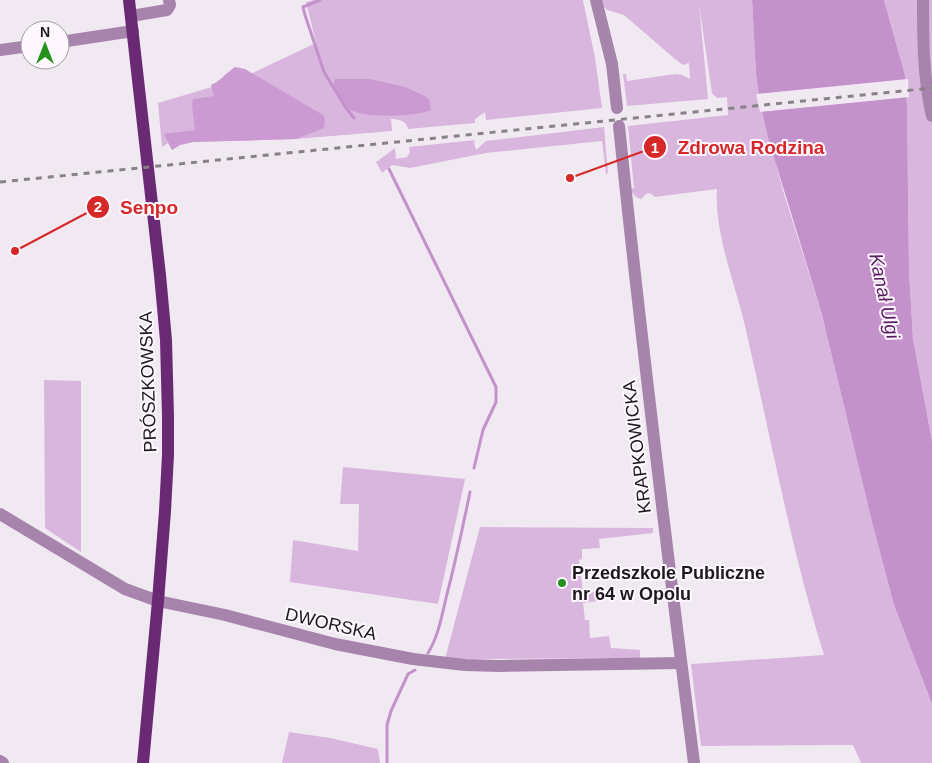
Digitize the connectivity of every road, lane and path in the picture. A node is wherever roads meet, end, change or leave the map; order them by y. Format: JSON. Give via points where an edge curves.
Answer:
{"nodes":[{"id":1,"x":129,"y":0,"type":"edge"},
{"id":2,"x":169,"y":0,"type":"edge"},
{"id":3,"x":596,"y":0,"type":"edge"},
{"id":4,"x":923,"y":0,"type":"edge"},
{"id":5,"x":131,"y":16,"type":"junction"},
{"id":6,"x":133,"y":32,"type":"junction"},
{"id":7,"x":70,"y":41,"type":"edge"},
{"id":8,"x":20,"y":47,"type":"edge"},
{"id":9,"x":0,"y":50,"type":"edge"},
{"id":10,"x":617,"y":108,"type":"dead end"},
{"id":11,"x":932,"y":116,"type":"edge"},
{"id":12,"x":619,"y":126,"type":"dead end"},
{"id":13,"x":0,"y":514,"type":"edge"},
{"id":14,"x":158,"y":601,"type":"junction"},
{"id":15,"x":681,"y":664,"type":"junction"},
{"id":16,"x":143,"y":763,"type":"edge"},
{"id":17,"x":694,"y":763,"type":"edge"}],
"edges":[{"from":1,"to":5,"type":"main road","name":"PRÓSZKOWSKA"},
{"from":2,"to":5,"type":"street","via":[[166,10]]},
{"from":3,"to":10,"type":"street","via":[[612,64]]},
{"from":4,"to":11,"type":"street","via":[[923,48]]},
{"from":5,"to":6,"type":"main road","name":"PRÓSZKOWSKA"},
{"from":6,"to":7,"type":"street"},
{"from":6,"to":14,"type":"main road","name":"PRÓSZKOWSKA","via":[[166,340],[168,455]]},
{"from":8,"to":9,"type":"street"},
{"from":12,"to":15,"type":"street","name":"KRAPKOWICKA"},
{"from":13,"to":14,"type":"street","name":"DWORSKA","via":[[125,589]]},
{"from":14,"to":15,"type":"street","name":"DWORSKA","via":[[335,644],[429,662],[500,666]]},
{"from":14,"to":16,"type":"main road","name":"PRÓSZKOWSKA"},
{"from":15,"to":17,"type":"street","name":"KRAPKOWICKA"}]}
